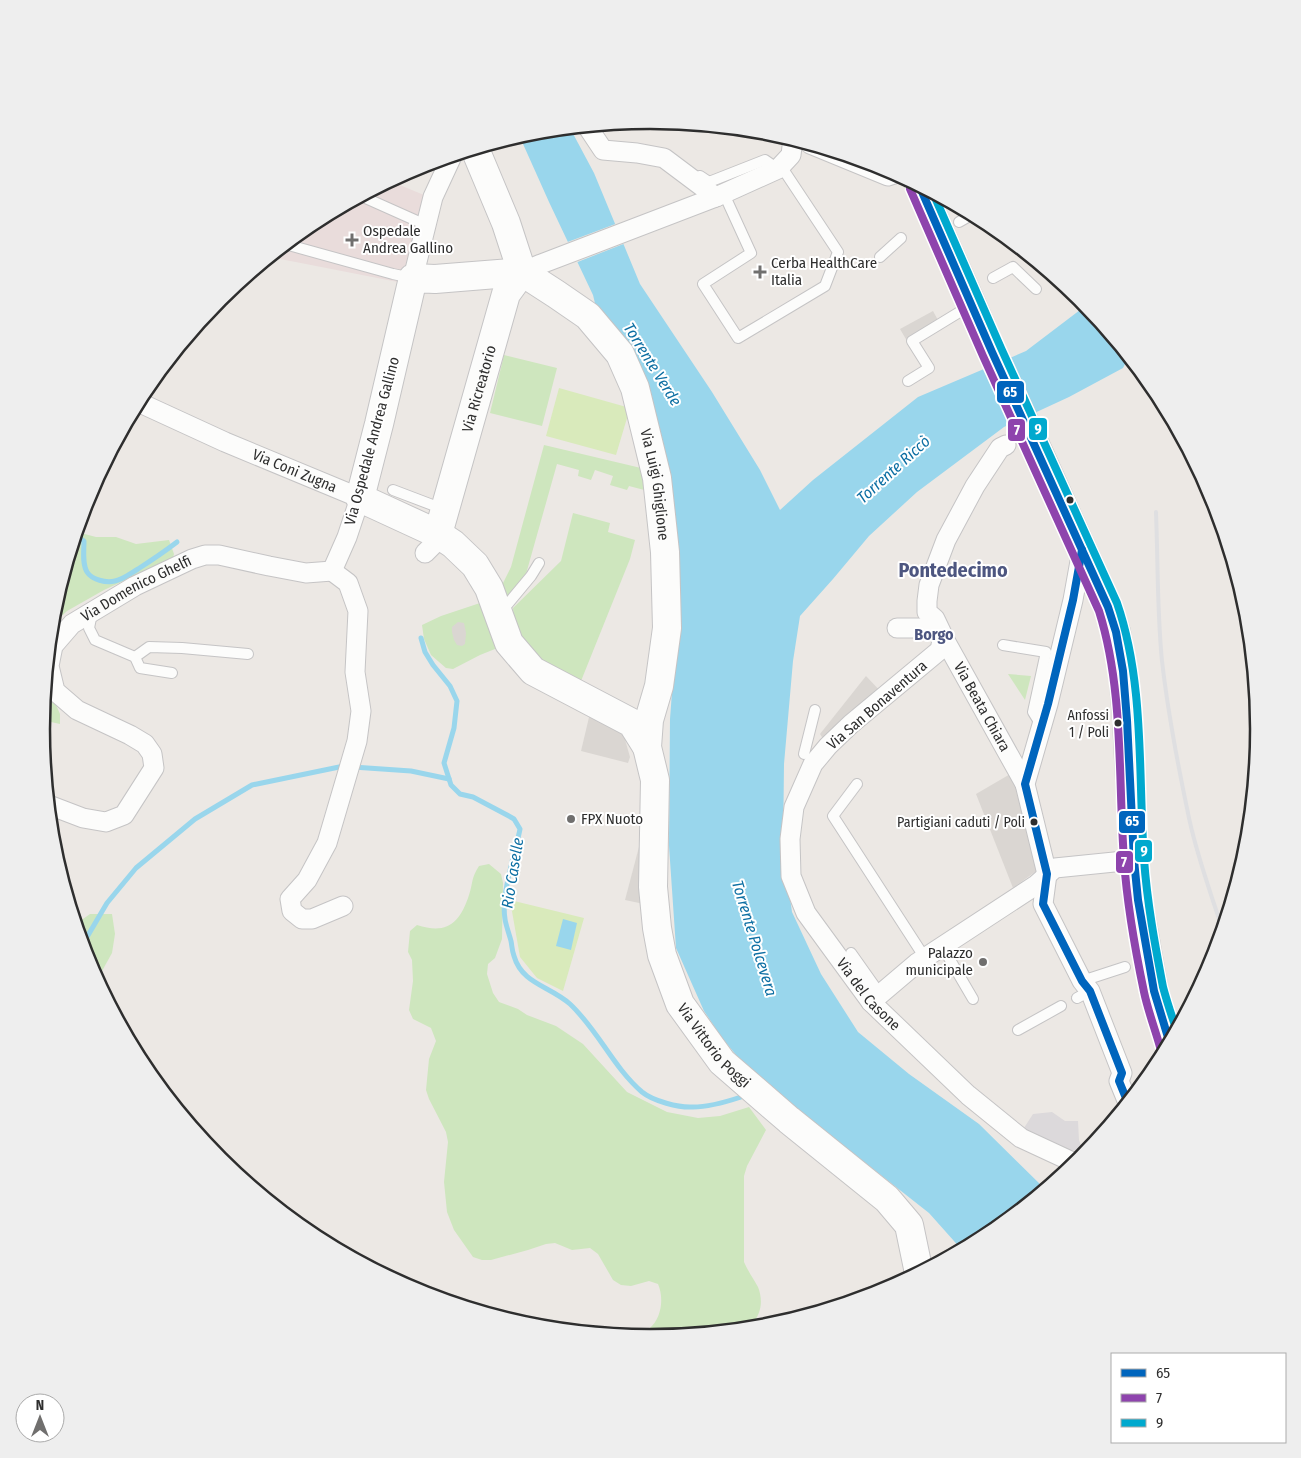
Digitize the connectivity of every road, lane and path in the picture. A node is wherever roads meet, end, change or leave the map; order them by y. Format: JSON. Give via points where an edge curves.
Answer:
{"nodes":[{"id":1,"x":591,"y":132,"type":"edge"},
{"id":2,"x":792,"y":146,"type":"edge"},
{"id":3,"x":477,"y":154,"type":"edge"},
{"id":4,"x":681,"y":161,"type":"dead end"},
{"id":5,"x":449,"y":163,"type":"edge"},
{"id":6,"x":780,"y":168,"type":"junction"},
{"id":7,"x":923,"y":194,"type":"edge"},
{"id":8,"x":720,"y":195,"type":"junction"},
{"id":9,"x":368,"y":199,"type":"edge"},
{"id":10,"x":963,"y":217,"type":"edge"},
{"id":11,"x":939,"y":223,"type":"junction"},
{"id":12,"x":426,"y":225,"type":"junction"},
{"id":13,"x":900,"y":238,"type":"dead end"},
{"id":14,"x":294,"y":247,"type":"edge"},
{"id":15,"x":880,"y":257,"type":"dead end"},
{"id":16,"x":532,"y":271,"type":"junction"},
{"id":17,"x":413,"y":278,"type":"junction"},
{"id":18,"x":993,"y":278,"type":"dead end"},
{"id":19,"x":1036,"y":289,"type":"dead end"},
{"id":20,"x":971,"y":296,"type":"junction"},
{"id":21,"x":908,"y":381,"type":"dead end"},
{"id":22,"x":145,"y":405,"type":"edge"},
{"id":23,"x":1006,"y":445,"type":"dead end"},
{"id":24,"x":393,"y":490,"type":"dead end"},
{"id":25,"x":360,"y":498,"type":"junction"},
{"id":26,"x":437,"y":533,"type":"junction"},
{"id":27,"x":1082,"y":550,"type":"junction"},
{"id":28,"x":539,"y":563,"type":"dead end"},
{"id":29,"x":332,"y":571,"type":"junction"},
{"id":30,"x":93,"y":611,"type":"junction"},
{"id":31,"x":498,"y":615,"type":"junction"},
{"id":32,"x":897,"y":628,"type":"dead end"},
{"id":33,"x":925,"y":628,"type":"dead end"},
{"id":34,"x":57,"y":642,"type":"edge"},
{"id":35,"x":941,"y":645,"type":"dead end"},
{"id":36,"x":1003,"y":645,"type":"dead end"},
{"id":37,"x":248,"y":654,"type":"dead end"},
{"id":38,"x":135,"y":657,"type":"junction"},
{"id":39,"x":172,"y":673,"type":"dead end"},
{"id":40,"x":52,"y":679,"type":"edge"},
{"id":41,"x":815,"y":710,"type":"dead end"},
{"id":42,"x":1042,"y":726,"type":"junction"},
{"id":43,"x":648,"y":747,"type":"junction"},
{"id":44,"x":808,"y":759,"type":"junction"},
{"id":45,"x":857,"y":784,"type":"dead end"},
{"id":46,"x":1025,"y":784,"type":"junction"},
{"id":47,"x":55,"y":807,"type":"edge"},
{"id":48,"x":1134,"y":860,"type":"junction"},
{"id":49,"x":1047,"y":874,"type":"junction"},
{"id":50,"x":343,"y":906,"type":"dead end"},
{"id":51,"x":943,"y":948,"type":"junction"},
{"id":52,"x":851,"y":953,"type":"dead end"},
{"id":53,"x":925,"y":958,"type":"junction"},
{"id":54,"x":1125,"y":968,"type":"dead end"},
{"id":55,"x":1085,"y":987,"type":"junction"},
{"id":56,"x":875,"y":994,"type":"junction"},
{"id":57,"x":973,"y":998,"type":"dead end"},
{"id":58,"x":1061,"y":1006,"type":"dead end"},
{"id":59,"x":1018,"y":1030,"type":"dead end"},
{"id":60,"x":1167,"y":1035,"type":"edge"},
{"id":61,"x":1125,"y":1097,"type":"edge"},
{"id":62,"x":1068,"y":1160,"type":"edge"},
{"id":63,"x":918,"y":1267,"type":"edge"}],
"edges":[{"from":1,"to":8,"type":"street","via":[[603,150],[664,158]]},
{"from":2,"to":6,"type":"street","via":[[791,155]]},
{"from":3,"to":16,"type":"street","via":[[506,223]]},
{"from":4,"to":6,"type":"lane","via":[[709,182],[765,160]]},
{"from":5,"to":12,"type":"street","name":"Via Ospedale Andrea Gallino","via":[[433,197]]},
{"from":6,"to":8,"type":"street"},
{"from":6,"to":8,"type":"lane","via":[[838,252],[825,286],[738,338],[703,284],[752,253]]},
{"from":7,"to":11,"type":"main road"},
{"from":8,"to":16,"type":"street"},
{"from":9,"to":12,"type":"lane"},
{"from":10,"to":11,"type":"lane"},
{"from":11,"to":20,"type":"main road"},
{"from":12,"to":17,"type":"street","name":"Via Ospedale Andrea Gallino"},
{"from":13,"to":15,"type":"lane"},
{"from":14,"to":17,"type":"lane"},
{"from":16,"to":17,"type":"street"},
{"from":16,"to":26,"type":"street","name":"Via Ricreatorio","via":[[506,294]]},
{"from":16,"to":43,"type":"street","name":"Via Luigi Ghiglione","via":[[588,316],[620,354],[635,388],[657,478],[665,552],[667,628],[659,686],[649,720]]},
{"from":17,"to":25,"type":"street","name":"Via Ospedale Andrea Gallino"},
{"from":18,"to":19,"type":"lane","via":[[1013,267]]},
{"from":20,"to":21,"type":"lane","via":[[912,341],[929,368]]},
{"from":20,"to":27,"type":"main road","via":[[994,356]]},
{"from":22,"to":25,"type":"street","name":"Via Coni Zugna"},
{"from":23,"to":46,"type":"street","name":"Via Beata Chiara","via":[[1000,448],[975,486],[946,540],[929,585],[927,612],[935,618]]},
{"from":24,"to":26,"type":"lane"},
{"from":25,"to":26,"type":"street","name":"Via Coni Zugna"},
{"from":25,"to":29,"type":"street","name":"Via Ospedale Andrea Gallino"},
{"from":26,"to":31,"type":"street","name":"Via Coni Zugna","via":[[475,565],[489,588]]},
{"from":27,"to":42,"type":"street"},
{"from":27,"to":48,"type":"main road","via":[[1108,607],[1120,652]]},
{"from":28,"to":31,"type":"lane"},
{"from":29,"to":30,"type":"street","name":"Via Domenico Ghelfi","via":[[306,573],[220,555],[205,555],[135,586]]},
{"from":29,"to":50,"type":"street","via":[[348,583],[358,611],[355,672],[362,711],[357,741],[327,843],[307,880],[290,899],[292,911],[302,919],[312,919]]},
{"from":30,"to":34,"type":"street","name":"Via Domenico Ghelfi","via":[[72,624]]},
{"from":30,"to":38,"type":"lane","via":[[89,628],[95,640]]},
{"from":31,"to":43,"type":"street","name":"Via Coni Zugna","via":[[509,643],[533,672],[632,723]]},
{"from":32,"to":33,"type":"street"},
{"from":35,"to":44,"type":"street","name":"Via San Bonaventura","via":[[940,650],[828,746]]},
{"from":36,"to":42,"type":"lane","via":[[1046,652],[1033,712]]},
{"from":37,"to":38,"type":"lane","via":[[149,647]]},
{"from":38,"to":39,"type":"lane","via":[[140,668]]},
{"from":40,"to":47,"type":"street","name":"Via Domenico Ghelfi","via":[[55,691],[77,710],[146,744],[152,754],[154,768],[124,814],[106,822],[83,818]]},
{"from":41,"to":44,"type":"lane"},
{"from":42,"to":46,"type":"street"},
{"from":43,"to":63,"type":"street","name":"Via Vittorio Poggi","via":[[655,780],[653,886],[657,928],[662,955],[680,1004],[722,1062],[888,1199],[909,1225]]},
{"from":44,"to":56,"type":"street","name":"Via del Casone","via":[[794,807],[790,839],[791,876],[806,913]]},
{"from":45,"to":53,"type":"lane","via":[[833,816]]},
{"from":46,"to":49,"type":"street"},
{"from":48,"to":49,"type":"street","via":[[1055,868]]},
{"from":48,"to":60,"type":"main road","via":[[1154,992]]},
{"from":49,"to":51,"type":"street","via":[[1036,885]]},
{"from":49,"to":55,"type":"street","via":[[1043,904]]},
{"from":51,"to":53,"type":"street"},
{"from":51,"to":57,"type":"lane"},
{"from":52,"to":56,"type":"lane"},
{"from":53,"to":56,"type":"street"},
{"from":54,"to":55,"type":"lane"},
{"from":55,"to":61,"type":"street","via":[[1122,1073],[1119,1081]]},
{"from":56,"to":62,"type":"street","name":"Via del Casone","via":[[968,1095],[1021,1138]]},
{"from":58,"to":59,"type":"lane"}]}
